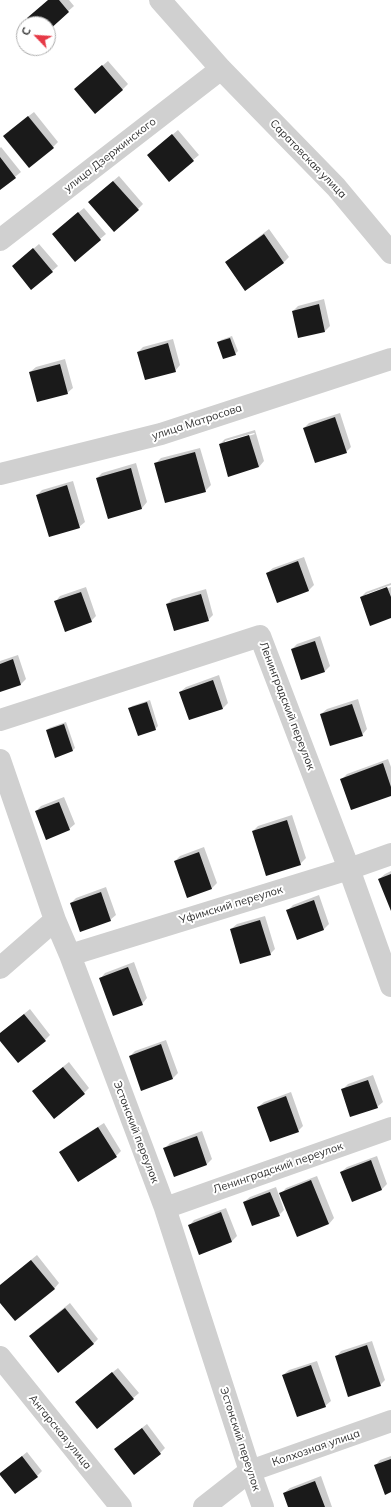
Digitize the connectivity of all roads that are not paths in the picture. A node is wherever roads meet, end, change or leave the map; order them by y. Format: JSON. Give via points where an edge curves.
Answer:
{"nodes":[{"id":1,"x":160,"y":0,"type":"edge"},
{"id":2,"x":220,"y":69,"type":"junction"},
{"id":3,"x":0,"y":240,"type":"edge"},
{"id":4,"x":391,"y":253,"type":"edge"},
{"id":5,"x":391,"y":359,"type":"edge"},
{"id":6,"x":0,"y":474,"type":"edge"},
{"id":7,"x":0,"y":720,"type":"edge"},
{"id":8,"x":1,"y":768,"type":"edge"},
{"id":9,"x":391,"y":854,"type":"edge"},
{"id":10,"x":349,"y":868,"type":"junction"},
{"id":11,"x":55,"y":920,"type":"junction"},
{"id":12,"x":70,"y":955,"type":"junction"},
{"id":13,"x":0,"y":968,"type":"edge"},
{"id":14,"x":391,"y":986,"type":"edge"},
{"id":15,"x":391,"y":1128,"type":"edge"},
{"id":16,"x":165,"y":1208,"type":"junction"},
{"id":17,"x":0,"y":1357,"type":"edge"},
{"id":18,"x":391,"y":1421,"type":"edge"},
{"id":19,"x":250,"y":1471,"type":"junction"},
{"id":20,"x":121,"y":1507,"type":"edge"},
{"id":21,"x":204,"y":1507,"type":"edge"},
{"id":22,"x":263,"y":1507,"type":"edge"}],
"edges":[{"from":1,"to":2,"type":"street","name":"Саратовская улица"},
{"from":2,"to":3,"type":"street","name":"улица Дзержинского"},
{"from":2,"to":4,"type":"street","name":"Саратовская улица","via":[[336,187]]},
{"from":5,"to":6,"type":"street","name":"улица Матросова","via":[[161,434]]},
{"from":7,"to":10,"type":"street","name":"Ленинградский переулок","via":[[260,636]]},
{"from":8,"to":11,"type":"street","name":"Эстонский переулок"},
{"from":9,"to":10,"type":"street","name":"Уфимский переулок"},
{"from":10,"to":12,"type":"street","name":"Уфимский переулок"},
{"from":10,"to":14,"type":"street","name":"Ленинградский переулок"},
{"from":11,"to":12,"type":"street","name":"Эстонский переулок"},
{"from":11,"to":13,"type":"street"},
{"from":12,"to":16,"type":"street","name":"Эстонский переулок"},
{"from":15,"to":16,"type":"street","name":"Ленинградский переулок"},
{"from":16,"to":19,"type":"street","name":"Эстонский переулок"},
{"from":17,"to":20,"type":"street","name":"Ангарская улица"},
{"from":18,"to":19,"type":"street","name":"Колхозная улица"},
{"from":19,"to":21,"type":"street","name":"Колхозная улица"},
{"from":19,"to":22,"type":"street","name":"Эстонский переулок"}]}
